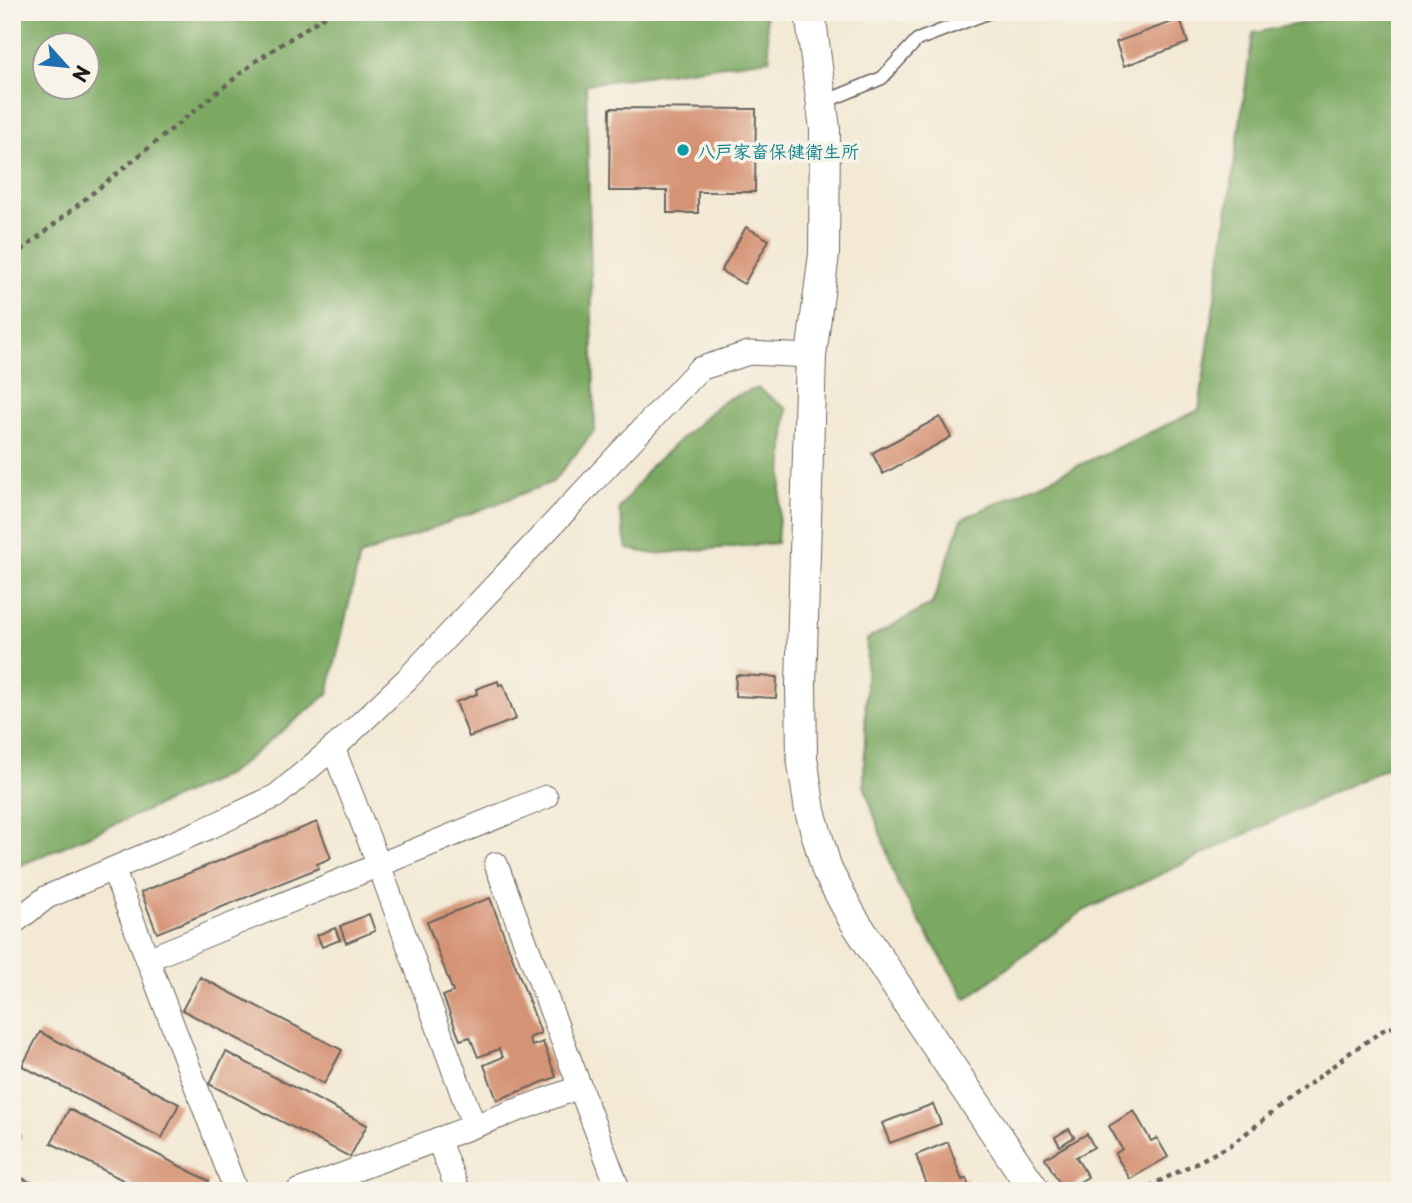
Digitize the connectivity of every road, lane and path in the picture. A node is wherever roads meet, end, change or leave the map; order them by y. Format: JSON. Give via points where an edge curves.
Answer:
{"nodes":[{"id":1,"x":331,"y":12,"type":"edge"},
{"id":2,"x":810,"y":12,"type":"edge"},
{"id":3,"x":990,"y":12,"type":"edge"},
{"id":4,"x":821,"y":103,"type":"junction"},
{"id":5,"x":12,"y":255,"type":"edge"},
{"id":6,"x":811,"y":356,"type":"junction"},
{"id":7,"x":333,"y":748,"type":"junction"},
{"id":8,"x":546,"y":797,"type":"dead end"},
{"id":9,"x":496,"y":864,"type":"dead end"},
{"id":10,"x":379,"y":865,"type":"junction"},
{"id":11,"x":113,"y":869,"type":"junction"},
{"id":12,"x":12,"y":924,"type":"edge"},
{"id":13,"x":148,"y":959,"type":"junction"},
{"id":14,"x":1400,"y":1026,"type":"edge"},
{"id":15,"x":580,"y":1087,"type":"junction"},
{"id":16,"x":474,"y":1126,"type":"junction"},
{"id":17,"x":438,"y":1139,"type":"junction"},
{"id":18,"x":236,"y":1191,"type":"edge"},
{"id":19,"x":298,"y":1191,"type":"edge"},
{"id":20,"x":458,"y":1191,"type":"edge"},
{"id":21,"x":619,"y":1191,"type":"edge"},
{"id":22,"x":1035,"y":1191,"type":"edge"},
{"id":23,"x":1140,"y":1191,"type":"edge"}],
"edges":[{"from":1,"to":5,"type":"path","via":[[256,61]]},
{"from":2,"to":4,"type":"street"},
{"from":3,"to":4,"type":"lane","via":[[917,40],[882,78]]},
{"from":4,"to":6,"type":"street","via":[[824,254]]},
{"from":6,"to":7,"type":"street","via":[[748,353],[699,369],[407,679]]},
{"from":6,"to":22,"type":"street","via":[[801,684],[810,811],[828,870],[852,917]]},
{"from":7,"to":10,"type":"street"},
{"from":7,"to":11,"type":"street","via":[[276,796]]},
{"from":8,"to":10,"type":"street"},
{"from":9,"to":15,"type":"street"},
{"from":10,"to":13,"type":"street"},
{"from":10,"to":16,"type":"street"},
{"from":11,"to":12,"type":"street","via":[[47,897]]},
{"from":11,"to":13,"type":"street"},
{"from":13,"to":18,"type":"street"},
{"from":14,"to":23,"type":"path","via":[[1385,1029],[1351,1052],[1231,1145]]},
{"from":15,"to":16,"type":"street"},
{"from":15,"to":21,"type":"street"},
{"from":16,"to":17,"type":"street"},
{"from":17,"to":19,"type":"street"},
{"from":17,"to":20,"type":"street"}]}
